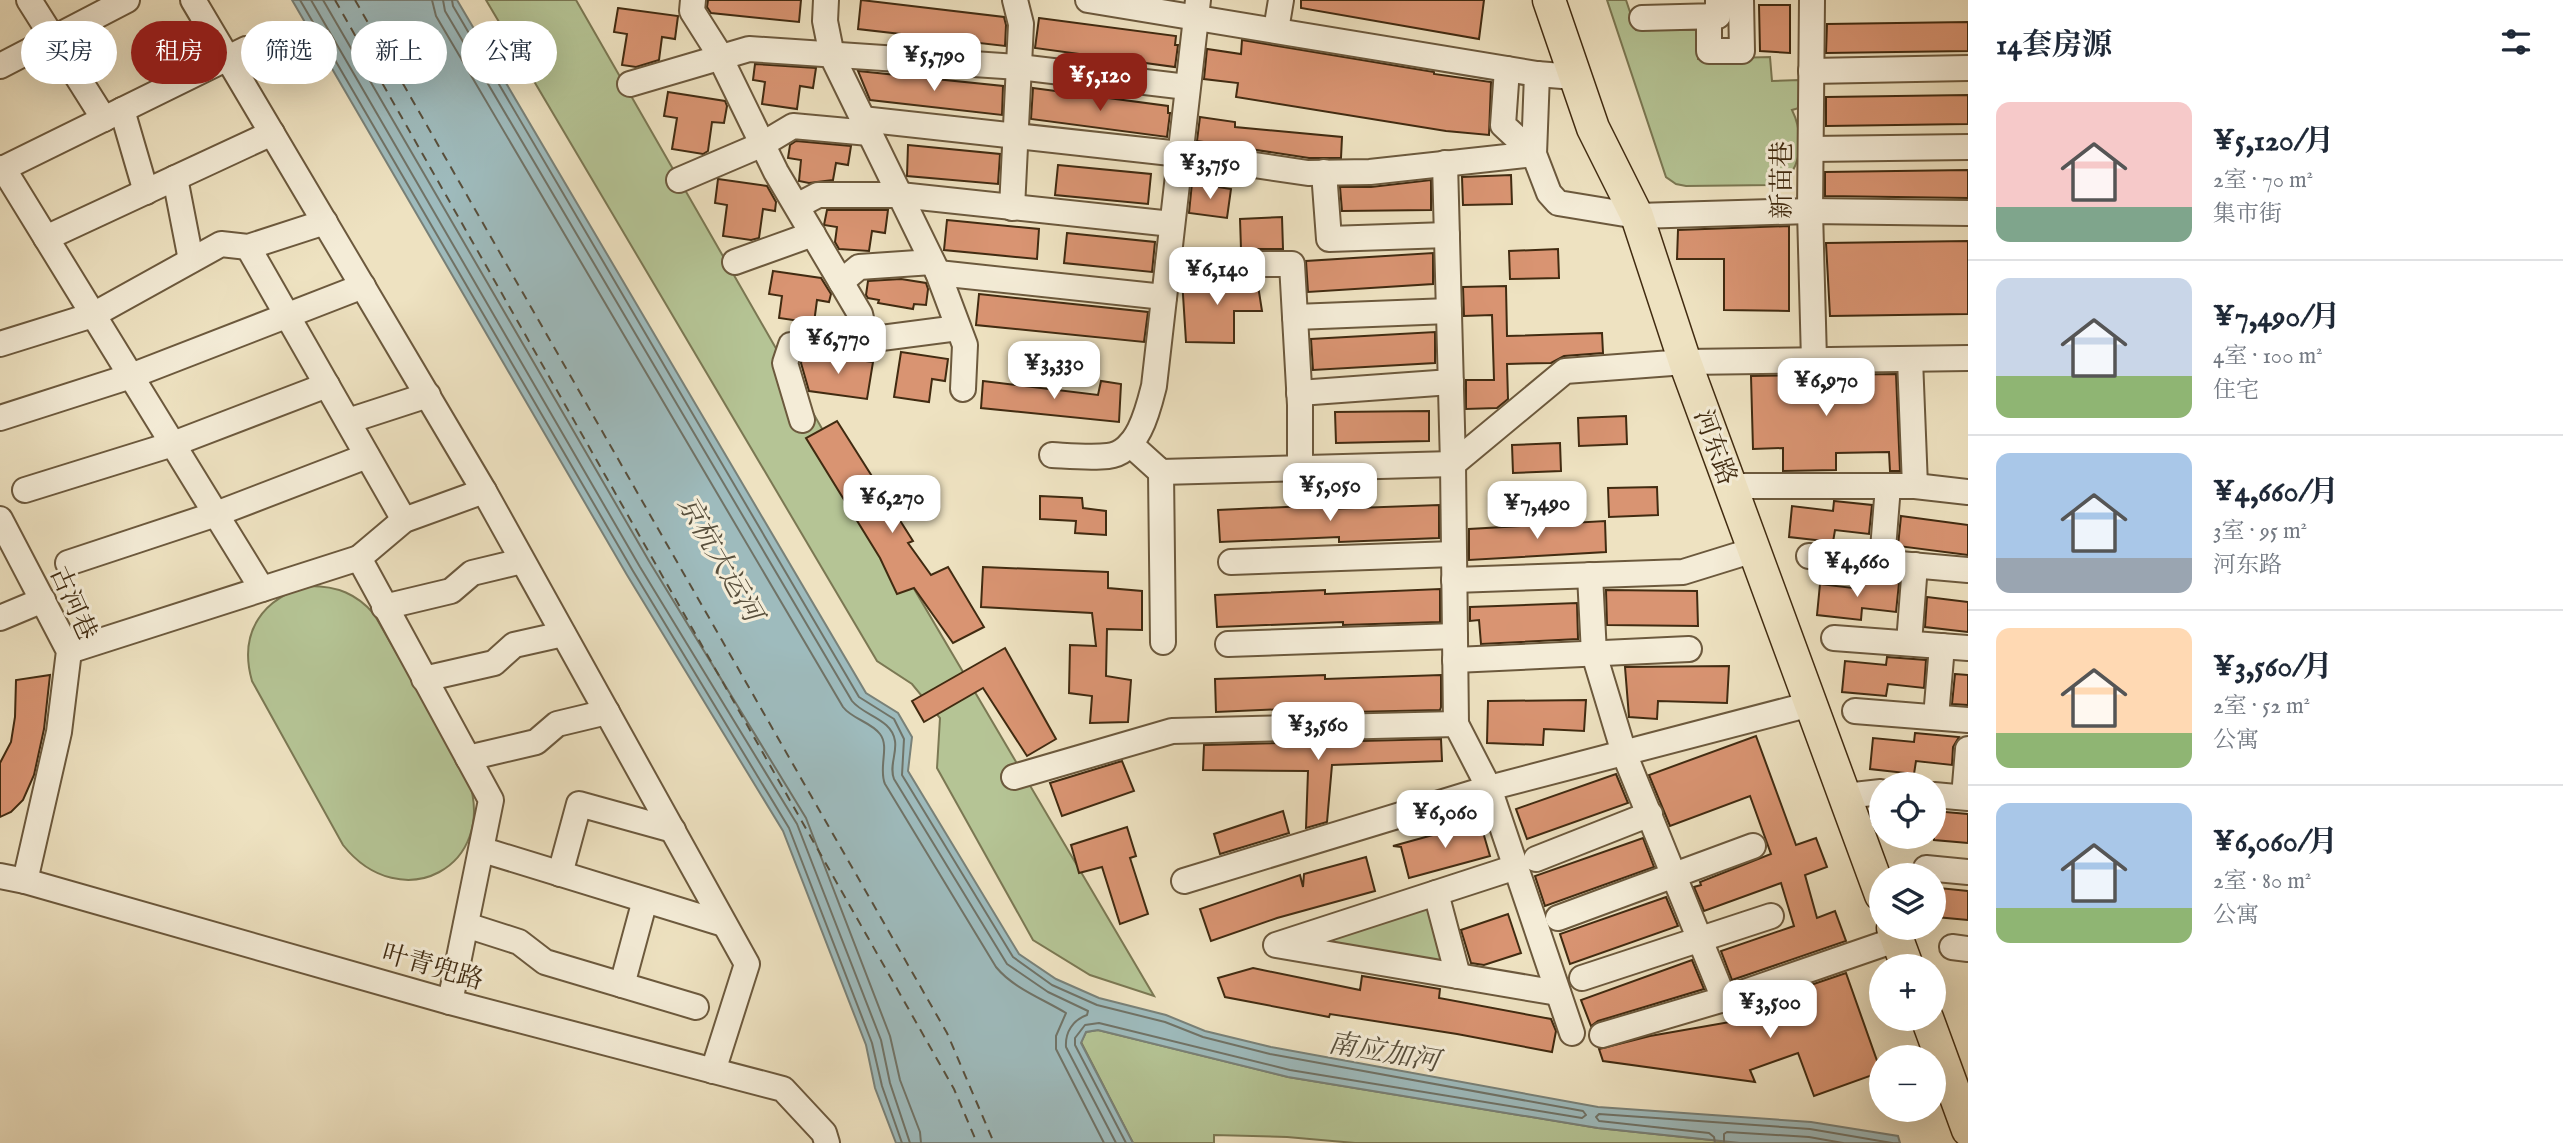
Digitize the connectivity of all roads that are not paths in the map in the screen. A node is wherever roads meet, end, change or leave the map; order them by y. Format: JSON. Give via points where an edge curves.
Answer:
{"nodes":[{"id":1,"x":29,"y":0,"type":"edge"},
{"id":2,"x":127,"y":0,"type":"edge"},
{"id":3,"x":193,"y":0,"type":"edge"},
{"id":4,"x":693,"y":0,"type":"edge"},
{"id":5,"x":826,"y":0,"type":"edge"},
{"id":6,"x":1015,"y":0,"type":"edge"},
{"id":7,"x":1088,"y":0,"type":"edge"},
{"id":8,"x":1281,"y":0,"type":"edge"},
{"id":9,"x":1549,"y":0,"type":"edge"},
{"id":10,"x":1741,"y":0,"type":"edge"},
{"id":11,"x":1812,"y":0,"type":"edge"},
{"id":12,"x":1196,"y":8,"type":"edge"},
{"id":13,"x":1713,"y":8,"type":"edge"},
{"id":14,"x":1643,"y":18,"type":"dead end"},
{"id":15,"x":42,"y":21,"type":"edge"},
{"id":16,"x":86,"y":21,"type":"edge"},
{"id":17,"x":1276,"y":30,"type":"junction"},
{"id":18,"x":237,"y":53,"type":"junction"},
{"id":19,"x":21,"y":55,"type":"edge"},
{"id":20,"x":832,"y":56,"type":"junction"},
{"id":21,"x":721,"y":58,"type":"junction"},
{"id":22,"x":0,"y":66,"type":"edge"},
{"id":23,"x":1019,"y":67,"type":"junction"},
{"id":24,"x":1968,"y":68,"type":"edge"},
{"id":25,"x":1507,"y":69,"type":"junction"},
{"id":26,"x":1811,"y":71,"type":"junction"},
{"id":27,"x":1537,"y":74,"type":"junction"},
{"id":28,"x":1575,"y":77,"type":"junction"},
{"id":29,"x":89,"y":84,"type":"edge"},
{"id":30,"x":630,"y":84,"type":"dead end"},
{"id":31,"x":1187,"y":87,"type":"junction"},
{"id":32,"x":113,"y":114,"type":"junction"},
{"id":33,"x":866,"y":126,"type":"junction"},
{"id":34,"x":272,"y":133,"type":"junction"},
{"id":35,"x":1016,"y":135,"type":"junction"},
{"id":36,"x":763,"y":144,"type":"junction"},
{"id":37,"x":1968,"y":147,"type":"edge"},
{"id":38,"x":1811,"y":149,"type":"junction"},
{"id":39,"x":1180,"y":154,"type":"junction"},
{"id":40,"x":1534,"y":155,"type":"junction"},
{"id":41,"x":1445,"y":163,"type":"junction"},
{"id":42,"x":2,"y":169,"type":"edge"},
{"id":43,"x":1324,"y":173,"type":"junction"},
{"id":44,"x":175,"y":178,"type":"junction"},
{"id":45,"x":679,"y":180,"type":"dead end"},
{"id":46,"x":145,"y":192,"type":"junction"},
{"id":47,"x":900,"y":195,"type":"junction"},
{"id":48,"x":796,"y":206,"type":"junction"},
{"id":49,"x":1012,"y":208,"type":"junction"},
{"id":50,"x":1810,"y":211,"type":"junction"},
{"id":51,"x":1968,"y":213,"type":"edge"},
{"id":52,"x":1637,"y":216,"type":"junction"},
{"id":53,"x":326,"y":222,"type":"junction"},
{"id":54,"x":1172,"y":223,"type":"junction"},
{"id":55,"x":813,"y":234,"type":"junction"},
{"id":56,"x":1447,"y":235,"type":"junction"},
{"id":57,"x":46,"y":238,"type":"junction"},
{"id":58,"x":248,"y":247,"type":"junction"},
{"id":59,"x":191,"y":260,"type":"junction"},
{"id":60,"x":735,"y":262,"type":"dead end"},
{"id":61,"x":1168,"y":264,"type":"junction"},
{"id":62,"x":935,"y":268,"type":"junction"},
{"id":63,"x":841,"y":282,"type":"junction"},
{"id":64,"x":363,"y":286,"type":"junction"},
{"id":65,"x":1164,"y":297,"type":"junction"},
{"id":66,"x":1449,"y":311,"type":"junction"},
{"id":67,"x":93,"y":315,"type":"junction"},
{"id":68,"x":288,"y":316,"type":"junction"},
{"id":69,"x":1295,"y":317,"type":"junction"},
{"id":70,"x":958,"y":328,"type":"junction"},
{"id":71,"x":866,"y":340,"type":"junction"},
{"id":72,"x":0,"y":344,"type":"edge"},
{"id":73,"x":1968,"y":358,"type":"edge"},
{"id":74,"x":1910,"y":359,"type":"junction"},
{"id":75,"x":1814,"y":360,"type":"junction"},
{"id":76,"x":1685,"y":362,"type":"junction"},
{"id":77,"x":131,"y":376,"type":"junction"},
{"id":78,"x":1451,"y":382,"type":"junction"},
{"id":79,"x":327,"y":385,"type":"junction"},
{"id":80,"x":962,"y":389,"type":"dead end"},
{"id":81,"x":1299,"y":393,"type":"junction"},
{"id":82,"x":428,"y":396,"type":"junction"},
{"id":83,"x":0,"y":418,"type":"edge"},
{"id":84,"x":802,"y":420,"type":"dead end"},
{"id":85,"x":348,"y":421,"type":"junction"},
{"id":86,"x":173,"y":444,"type":"junction"},
{"id":87,"x":1130,"y":444,"type":"junction"},
{"id":88,"x":367,"y":456,"type":"junction"},
{"id":89,"x":1052,"y":456,"type":"dead end"},
{"id":90,"x":1454,"y":464,"type":"junction"},
{"id":91,"x":1300,"y":468,"type":"junction"},
{"id":92,"x":1161,"y":472,"type":"junction"},
{"id":93,"x":1730,"y":486,"type":"junction"},
{"id":94,"x":1888,"y":486,"type":"junction"},
{"id":95,"x":1914,"y":486,"type":"junction"},
{"id":96,"x":25,"y":490,"type":"dead end"},
{"id":97,"x":484,"y":491,"type":"junction"},
{"id":98,"x":1968,"y":492,"type":"edge"},
{"id":99,"x":216,"y":514,"type":"junction"},
{"id":100,"x":0,"y":519,"type":"edge"},
{"id":101,"x":404,"y":520,"type":"junction"},
{"id":102,"x":1754,"y":550,"type":"junction"},
{"id":103,"x":1454,"y":554,"type":"junction"},
{"id":104,"x":1809,"y":556,"type":"dead end"},
{"id":105,"x":359,"y":558,"type":"junction"},
{"id":106,"x":522,"y":561,"type":"junction"},
{"id":107,"x":68,"y":562,"type":"dead end"},
{"id":108,"x":1231,"y":562,"type":"dead end"},
{"id":109,"x":1882,"y":562,"type":"junction"},
{"id":110,"x":1915,"y":565,"type":"junction"},
{"id":111,"x":1968,"y":570,"type":"edge"},
{"id":112,"x":1590,"y":575,"type":"junction"},
{"id":113,"x":1454,"y":580,"type":"junction"},
{"id":114,"x":262,"y":589,"type":"junction"},
{"id":115,"x":43,"y":600,"type":"junction"},
{"id":116,"x":384,"y":607,"type":"junction"},
{"id":117,"x":0,"y":618,"type":"edge"},
{"id":118,"x":563,"y":634,"type":"junction"},
{"id":119,"x":1834,"y":638,"type":"dead end"},
{"id":120,"x":1163,"y":642,"type":"dead end"},
{"id":121,"x":1909,"y":643,"type":"junction"},
{"id":122,"x":1228,"y":644,"type":"dead end"},
{"id":123,"x":1942,"y":646,"type":"junction"},
{"id":124,"x":1455,"y":648,"type":"junction"},
{"id":125,"x":1968,"y":648,"type":"edge"},
{"id":126,"x":1689,"y":649,"type":"dead end"},
{"id":127,"x":69,"y":651,"type":"junction"},
{"id":128,"x":1594,"y":654,"type":"junction"},
{"id":129,"x":424,"y":680,"type":"junction"},
{"id":130,"x":1811,"y":704,"type":"junction"},
{"id":131,"x":1855,"y":711,"type":"dead end"},
{"id":132,"x":607,"y":712,"type":"junction"},
{"id":133,"x":1936,"y":718,"type":"junction"},
{"id":134,"x":1968,"y":720,"type":"edge"},
{"id":135,"x":1456,"y":724,"type":"junction"},
{"id":136,"x":1968,"y":749,"type":"edge"},
{"id":137,"x":1624,"y":753,"type":"junction"},
{"id":138,"x":468,"y":758,"type":"junction"},
{"id":139,"x":1014,"y":776,"type":"dead end"},
{"id":140,"x":1489,"y":788,"type":"junction"},
{"id":141,"x":1869,"y":793,"type":"edge"},
{"id":142,"x":1845,"y":796,"type":"junction"},
{"id":143,"x":1946,"y":796,"type":"edge"},
{"id":144,"x":1966,"y":797,"type":"edge"},
{"id":145,"x":1650,"y":814,"type":"junction"},
{"id":146,"x":673,"y":830,"type":"junction"},
{"id":147,"x":1753,"y":846,"type":"dead end"},
{"id":148,"x":483,"y":850,"type":"junction"},
{"id":149,"x":1526,"y":863,"type":"junction"},
{"id":150,"x":1869,"y":863,"type":"edge"},
{"id":151,"x":1946,"y":870,"type":"edge"},
{"id":152,"x":1968,"y":872,"type":"edge"},
{"id":153,"x":560,"y":874,"type":"junction"},
{"id":154,"x":0,"y":876,"type":"edge"},
{"id":155,"x":1675,"y":876,"type":"junction"},
{"id":156,"x":25,"y":881,"type":"junction"},
{"id":157,"x":1184,"y":881,"type":"dead end"},
{"id":158,"x":1436,"y":893,"type":"junction"},
{"id":159,"x":645,"y":900,"type":"junction"},
{"id":160,"x":1771,"y":916,"type":"dead end"},
{"id":161,"x":1558,"y":918,"type":"dead end"},
{"id":162,"x":724,"y":923,"type":"junction"},
{"id":163,"x":466,"y":925,"type":"junction"},
{"id":164,"x":1700,"y":939,"type":"junction"},
{"id":165,"x":1900,"y":944,"type":"edge"},
{"id":166,"x":1458,"y":976,"type":"junction"},
{"id":167,"x":1582,"y":978,"type":"dead end"},
{"id":168,"x":622,"y":985,"type":"junction"},
{"id":169,"x":1558,"y":993,"type":"junction"},
{"id":170,"x":1724,"y":999,"type":"junction"},
{"id":171,"x":450,"y":1002,"type":"junction"},
{"id":172,"x":696,"y":1007,"type":"dead end"},
{"id":173,"x":1932,"y":1031,"type":"edge"},
{"id":174,"x":1572,"y":1033,"type":"dead end"},
{"id":175,"x":1602,"y":1035,"type":"dead end"},
{"id":176,"x":713,"y":1071,"type":"junction"},
{"id":177,"x":1968,"y":1128,"type":"edge"},
{"id":178,"x":827,"y":1143,"type":"edge"}],
"edges":[{"from":1,"to":15,"type":"street"},
{"from":2,"to":16,"type":"street"},
{"from":3,"to":18,"type":"street"},
{"from":4,"to":21,"type":"street","via":[[692,10]]},
{"from":5,"to":20,"type":"street"},
{"from":6,"to":23,"type":"street","via":[[1021,24]]},
{"from":7,"to":12,"type":"street"},
{"from":8,"to":17,"type":"street"},
{"from":9,"to":28,"type":"main road","name":"河东路"},
{"from":10,"to":13,"type":"street","via":[[1742,51],[1709,51]]},
{"from":11,"to":26,"type":"street","name":"新苗巷"},
{"from":12,"to":17,"type":"street"},
{"from":12,"to":31,"type":"street"},
{"from":13,"to":14,"type":"street"},
{"from":17,"to":25,"type":"street"},
{"from":18,"to":32,"type":"street"},
{"from":18,"to":34,"type":"street"},
{"from":19,"to":22,"type":"street"},
{"from":20,"to":21,"type":"street","via":[[748,49]]},
{"from":20,"to":23,"type":"street"},
{"from":20,"to":33,"type":"street"},
{"from":21,"to":30,"type":"street"},
{"from":21,"to":36,"type":"street"},
{"from":23,"to":31,"type":"street"},
{"from":23,"to":35,"type":"street"},
{"from":24,"to":26,"type":"street"},
{"from":25,"to":27,"type":"street"},
{"from":25,"to":40,"type":"street","via":[[1503,125]]},
{"from":26,"to":38,"type":"street","name":"新苗巷"},
{"from":27,"to":28,"type":"street"},
{"from":27,"to":40,"type":"street"},
{"from":28,"to":52,"type":"main road","name":"河东路","via":[[1593,128]]},
{"from":29,"to":32,"type":"street"},
{"from":31,"to":39,"type":"street"},
{"from":32,"to":42,"type":"street"},
{"from":32,"to":46,"type":"street"},
{"from":33,"to":35,"type":"street"},
{"from":33,"to":36,"type":"street","via":[[793,126]]},
{"from":33,"to":47,"type":"street"},
{"from":34,"to":44,"type":"street"},
{"from":34,"to":53,"type":"street"},
{"from":35,"to":39,"type":"street"},
{"from":35,"to":49,"type":"street"},
{"from":36,"to":45,"type":"street"},
{"from":36,"to":48,"type":"street"},
{"from":37,"to":38,"type":"street"},
{"from":38,"to":50,"type":"street","name":"新苗巷"},
{"from":39,"to":43,"type":"street"},
{"from":39,"to":54,"type":"street"},
{"from":40,"to":41,"type":"street"},
{"from":40,"to":52,"type":"street","via":[[1558,203]]},
{"from":41,"to":43,"type":"street"},
{"from":41,"to":56,"type":"street"},
{"from":42,"to":57,"type":"street"},
{"from":43,"to":56,"type":"street","via":[[1329,239]]},
{"from":44,"to":46,"type":"street"},
{"from":44,"to":59,"type":"street"},
{"from":46,"to":57,"type":"street"},
{"from":47,"to":48,"type":"street","via":[[818,195]]},
{"from":47,"to":49,"type":"street"},
{"from":47,"to":62,"type":"street"},
{"from":48,"to":55,"type":"street"},
{"from":49,"to":54,"type":"street"},
{"from":50,"to":51,"type":"street"},
{"from":50,"to":52,"type":"street"},
{"from":50,"to":75,"type":"street","name":"新苗巷"},
{"from":52,"to":76,"type":"main road","name":"河东路"},
{"from":53,"to":58,"type":"street"},
{"from":53,"to":64,"type":"street"},
{"from":54,"to":61,"type":"street"},
{"from":55,"to":60,"type":"street"},
{"from":55,"to":63,"type":"street"},
{"from":56,"to":66,"type":"street"},
{"from":57,"to":67,"type":"street"},
{"from":58,"to":59,"type":"street","via":[[222,244]]},
{"from":58,"to":68,"type":"street"},
{"from":59,"to":67,"type":"street"},
{"from":61,"to":65,"type":"street"},
{"from":61,"to":69,"type":"street","via":[[1292,264]]},
{"from":62,"to":63,"type":"street","via":[[859,267]]},
{"from":62,"to":65,"type":"street"},
{"from":62,"to":70,"type":"street"},
{"from":63,"to":71,"type":"street","via":[[860,314]]},
{"from":64,"to":68,"type":"street"},
{"from":64,"to":82,"type":"street"},
{"from":65,"to":87,"type":"street","via":[[1154,386],[1146,416]]},
{"from":66,"to":69,"type":"street"},
{"from":66,"to":78,"type":"street"},
{"from":67,"to":72,"type":"street"},
{"from":67,"to":77,"type":"street"},
{"from":68,"to":77,"type":"street"},
{"from":68,"to":79,"type":"street"},
{"from":69,"to":81,"type":"street"},
{"from":70,"to":71,"type":"street"},
{"from":70,"to":80,"type":"street","via":[[965,345]]},
{"from":71,"to":84,"type":"street","via":[[791,345],[785,363]]},
{"from":73,"to":74,"type":"street"},
{"from":74,"to":75,"type":"street"},
{"from":74,"to":95,"type":"street"},
{"from":75,"to":76,"type":"street"},
{"from":76,"to":90,"type":"street","via":[[1565,371]]},
{"from":76,"to":93,"type":"main road","name":"河东路"},
{"from":77,"to":83,"type":"street"},
{"from":77,"to":86,"type":"street"},
{"from":78,"to":81,"type":"street"},
{"from":78,"to":90,"type":"street"},
{"from":79,"to":85,"type":"street"},
{"from":79,"to":86,"type":"street"},
{"from":81,"to":91,"type":"street"},
{"from":82,"to":85,"type":"street"},
{"from":82,"to":97,"type":"street"},
{"from":85,"to":88,"type":"street"},
{"from":86,"to":96,"type":"street"},
{"from":86,"to":99,"type":"street"},
{"from":87,"to":89,"type":"street","via":[[1111,456]]},
{"from":87,"to":92,"type":"street"},
{"from":88,"to":99,"type":"street"},
{"from":88,"to":101,"type":"street"},
{"from":90,"to":91,"type":"street"},
{"from":90,"to":103,"type":"street"},
{"from":91,"to":92,"type":"street"},
{"from":92,"to":120,"type":"street"},
{"from":93,"to":94,"type":"street"},
{"from":93,"to":102,"type":"main road","name":"河东路"},
{"from":94,"to":95,"type":"street"},
{"from":94,"to":109,"type":"street"},
{"from":95,"to":98,"type":"street"},
{"from":97,"to":101,"type":"street"},
{"from":97,"to":106,"type":"street"},
{"from":99,"to":107,"type":"street"},
{"from":99,"to":114,"type":"street"},
{"from":100,"to":115,"type":"street","name":"古河巷"},
{"from":101,"to":105,"type":"street"},
{"from":102,"to":112,"type":"street","via":[[1683,572]]},
{"from":102,"to":130,"type":"main road","name":"河东路"},
{"from":103,"to":108,"type":"street"},
{"from":103,"to":113,"type":"street"},
{"from":104,"to":109,"type":"street"},
{"from":105,"to":114,"type":"street"},
{"from":105,"to":116,"type":"street"},
{"from":106,"to":116,"type":"street","via":[[472,573],[451,591]]},
{"from":106,"to":118,"type":"street"},
{"from":109,"to":110,"type":"street"},
{"from":110,"to":111,"type":"street"},
{"from":110,"to":121,"type":"street"},
{"from":112,"to":113,"type":"street"},
{"from":112,"to":128,"type":"street"},
{"from":113,"to":124,"type":"street"},
{"from":114,"to":127,"type":"street"},
{"from":115,"to":117,"type":"street"},
{"from":115,"to":127,"type":"street","name":"古河巷"},
{"from":116,"to":129,"type":"street"},
{"from":118,"to":129,"type":"street","via":[[514,645],[494,663]]},
{"from":118,"to":132,"type":"street"},
{"from":119,"to":121,"type":"street"},
{"from":121,"to":123,"type":"street"},
{"from":122,"to":124,"type":"street"},
{"from":123,"to":125,"type":"street"},
{"from":123,"to":133,"type":"street"},
{"from":124,"to":128,"type":"street"},
{"from":124,"to":135,"type":"street"},
{"from":126,"to":128,"type":"street"},
{"from":127,"to":156,"type":"street","name":"古河巷","via":[[59,732]]},
{"from":128,"to":137,"type":"street"},
{"from":129,"to":138,"type":"street"},
{"from":130,"to":137,"type":"street"},
{"from":130,"to":142,"type":"main road","name":"河东路"},
{"from":131,"to":133,"type":"street"},
{"from":132,"to":138,"type":"street","via":[[557,724],[536,742]]},
{"from":132,"to":146,"type":"street"},
{"from":133,"to":134,"type":"street"},
{"from":135,"to":139,"type":"street","via":[[1172,731]]},
{"from":135,"to":140,"type":"street"},
{"from":136,"to":144,"type":"street"},
{"from":137,"to":140,"type":"street"},
{"from":137,"to":145,"type":"street"},
{"from":138,"to":148,"type":"street","via":[[491,800]]},
{"from":140,"to":149,"type":"street"},
{"from":140,"to":157,"type":"street"},
{"from":141,"to":142,"type":"street"},
{"from":142,"to":150,"type":"main road","name":"河东路"},
{"from":143,"to":144,"type":"street"},
{"from":145,"to":149,"type":"street"},
{"from":145,"to":155,"type":"street"},
{"from":146,"to":153,"type":"street","via":[[579,804]]},
{"from":146,"to":162,"type":"street"},
{"from":147,"to":155,"type":"street"},
{"from":148,"to":153,"type":"street"},
{"from":148,"to":163,"type":"street"},
{"from":149,"to":158,"type":"street"},
{"from":149,"to":169,"type":"street"},
{"from":151,"to":152,"type":"street"},
{"from":153,"to":159,"type":"street"},
{"from":154,"to":156,"type":"street","name":"叶青兜路"},
{"from":155,"to":161,"type":"street"},
{"from":155,"to":164,"type":"street"},
{"from":156,"to":171,"type":"street","name":"叶青兜路"},
{"from":158,"to":166,"type":"street"},
{"from":158,"to":166,"type":"street","via":[[1276,945]]},
{"from":159,"to":162,"type":"street"},
{"from":159,"to":168,"type":"street"},
{"from":160,"to":164,"type":"street"},
{"from":162,"to":176,"type":"street","via":[[747,964]]},
{"from":163,"to":168,"type":"street","via":[[519,942],[545,962]]},
{"from":163,"to":171,"type":"street"},
{"from":164,"to":167,"type":"street"},
{"from":164,"to":170,"type":"street"},
{"from":165,"to":170,"type":"street"},
{"from":166,"to":169,"type":"street"},
{"from":168,"to":172,"type":"street"},
{"from":169,"to":174,"type":"street"},
{"from":170,"to":175,"type":"street"},
{"from":171,"to":176,"type":"street","name":"叶青兜路"},
{"from":173,"to":177,"type":"main road"},
{"from":176,"to":178,"type":"street","name":"叶青兜路","via":[[782,1089],[824,1133]]}]}
